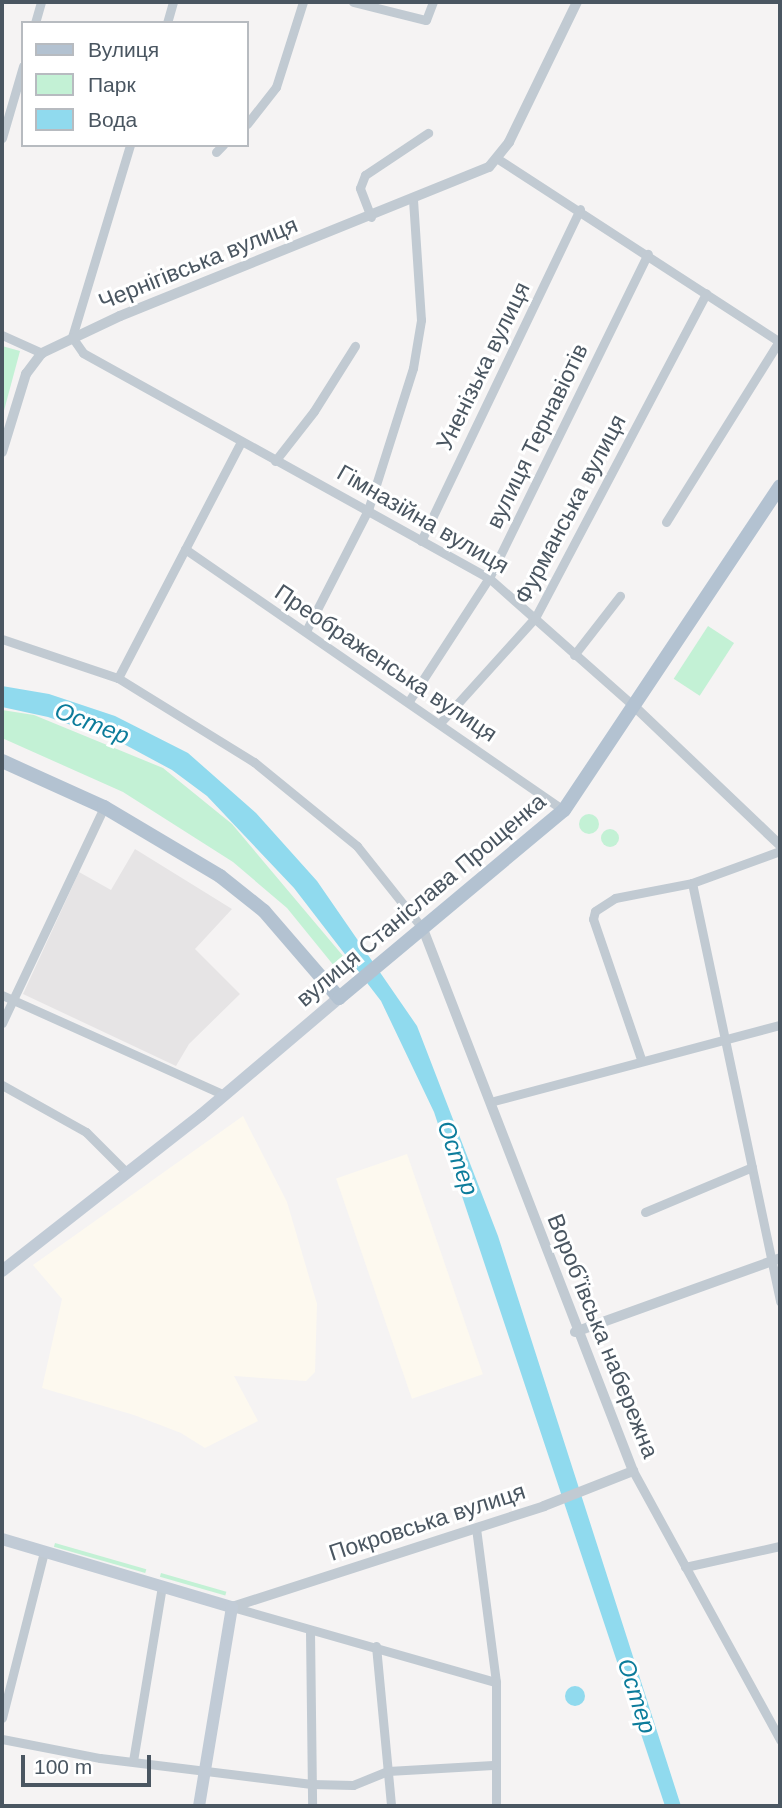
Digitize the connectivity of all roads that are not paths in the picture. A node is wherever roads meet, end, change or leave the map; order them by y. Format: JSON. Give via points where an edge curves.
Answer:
{"nodes":[{"id":1,"x":41,"y":2,"type":"edge"},
{"id":2,"x":173,"y":2,"type":"edge"},
{"id":3,"x":303,"y":2,"type":"edge"},
{"id":4,"x":353,"y":2,"type":"edge"},
{"id":5,"x":433,"y":2,"type":"edge"},
{"id":6,"x":578,"y":2,"type":"edge"},
{"id":7,"x":36,"y":21,"type":"edge"},
{"id":8,"x":168,"y":21,"type":"edge"},
{"id":9,"x":21,"y":73,"type":"edge"},
{"id":10,"x":248,"y":123,"type":"edge"},
{"id":11,"x":428,"y":133,"type":"dead end"},
{"id":12,"x":2,"y":138,"type":"edge"},
{"id":13,"x":129,"y":147,"type":"edge"},
{"id":14,"x":498,"y":159,"type":"junction"},
{"id":15,"x":413,"y":200,"type":"junction"},
{"id":16,"x":580,"y":209,"type":"junction"},
{"id":17,"x":371,"y":217,"type":"junction"},
{"id":18,"x":648,"y":254,"type":"junction"},
{"id":19,"x":706,"y":293,"type":"junction"},
{"id":20,"x":2,"y":335,"type":"edge"},
{"id":21,"x":72,"y":337,"type":"junction"},
{"id":22,"x":780,"y":342,"type":"edge"},
{"id":23,"x":355,"y":346,"type":"dead end"},
{"id":24,"x":43,"y":353,"type":"junction"},
{"id":25,"x":241,"y":442,"type":"junction"},
{"id":26,"x":2,"y":453,"type":"edge"},
{"id":27,"x":275,"y":461,"type":"junction"},
{"id":28,"x":780,"y":486,"type":"edge"},
{"id":29,"x":368,"y":510,"type":"junction"},
{"id":30,"x":666,"y":522,"type":"dead end"},
{"id":31,"x":421,"y":541,"type":"junction"},
{"id":32,"x":186,"y":550,"type":"junction"},
{"id":33,"x":489,"y":578,"type":"junction"},
{"id":34,"x":620,"y":596,"type":"dead end"},
{"id":35,"x":535,"y":618,"type":"junction"},
{"id":36,"x":306,"y":631,"type":"junction"},
{"id":37,"x":2,"y":639,"type":"edge"},
{"id":38,"x":574,"y":655,"type":"junction"},
{"id":39,"x":118,"y":678,"type":"junction"},
{"id":40,"x":409,"y":701,"type":"junction"},
{"id":41,"x":636,"y":708,"type":"junction"},
{"id":42,"x":440,"y":723,"type":"junction"},
{"id":43,"x":2,"y":761,"type":"edge"},
{"id":44,"x":104,"y":807,"type":"junction"},
{"id":45,"x":564,"y":810,"type":"junction"},
{"id":46,"x":780,"y":845,"type":"edge"},
{"id":47,"x":780,"y":851,"type":"edge"},
{"id":48,"x":692,"y":883,"type":"junction"},
{"id":49,"x":423,"y":929,"type":"junction"},
{"id":50,"x":2,"y":995,"type":"edge"},
{"id":51,"x":339,"y":998,"type":"junction"},
{"id":52,"x":13,"y":1000,"type":"junction"},
{"id":53,"x":2,"y":1023,"type":"edge"},
{"id":54,"x":780,"y":1025,"type":"edge"},
{"id":55,"x":726,"y":1038,"type":"junction"},
{"id":56,"x":641,"y":1059,"type":"junction"},
{"id":57,"x":2,"y":1085,"type":"edge"},
{"id":58,"x":224,"y":1095,"type":"junction"},
{"id":59,"x":490,"y":1102,"type":"junction"},
{"id":60,"x":752,"y":1167,"type":"junction"},
{"id":61,"x":127,"y":1173,"type":"junction"},
{"id":62,"x":645,"y":1212,"type":"dead end"},
{"id":63,"x":776,"y":1259,"type":"edge"},
{"id":64,"x":3,"y":1270,"type":"edge"},
{"id":65,"x":780,"y":1302,"type":"edge"},
{"id":66,"x":575,"y":1332,"type":"junction"},
{"id":67,"x":633,"y":1471,"type":"junction"},
{"id":68,"x":476,"y":1528,"type":"junction"},
{"id":69,"x":2,"y":1539,"type":"edge"},
{"id":70,"x":780,"y":1546,"type":"edge"},
{"id":71,"x":44,"y":1552,"type":"junction"},
{"id":72,"x":685,"y":1567,"type":"junction"},
{"id":73,"x":162,"y":1585,"type":"junction"},
{"id":74,"x":232,"y":1606,"type":"junction"},
{"id":75,"x":310,"y":1631,"type":"junction"},
{"id":76,"x":376,"y":1646,"type":"junction"},
{"id":77,"x":496,"y":1682,"type":"junction"},
{"id":78,"x":2,"y":1718,"type":"edge"},
{"id":79,"x":2,"y":1739,"type":"edge"},
{"id":80,"x":780,"y":1740,"type":"edge"},
{"id":81,"x":133,"y":1761,"type":"junction"},
{"id":82,"x":493,"y":1766,"type":"junction"},
{"id":83,"x":205,"y":1771,"type":"junction"},
{"id":84,"x":388,"y":1771,"type":"junction"},
{"id":85,"x":311,"y":1784,"type":"junction"},
{"id":86,"x":199,"y":1806,"type":"edge"},
{"id":87,"x":312,"y":1806,"type":"edge"},
{"id":88,"x":391,"y":1806,"type":"edge"},
{"id":89,"x":496,"y":1806,"type":"edge"}],
"edges":[{"from":1,"to":7,"type":"street"},
{"from":2,"to":8,"type":"street"},
{"from":3,"to":10,"type":"street","via":[[276,86]]},
{"from":4,"to":5,"type":"street","via":[[426,20]]},
{"from":6,"to":14,"type":"street"},
{"from":9,"to":12,"type":"street"},
{"from":11,"to":17,"type":"street","via":[[365,175],[360,188]]},
{"from":13,"to":21,"type":"street"},
{"from":14,"to":15,"type":"street","name":"Чернігівська вулиця"},
{"from":14,"to":16,"type":"street"},
{"from":15,"to":17,"type":"street","name":"Чернігівська вулиця"},
{"from":15,"to":29,"type":"street","via":[[419,345],[391,448]]},
{"from":16,"to":18,"type":"street"},
{"from":16,"to":31,"type":"street","name":"Уненізька вулиця"},
{"from":17,"to":21,"type":"street","name":"Чернігівська вулиця"},
{"from":18,"to":19,"type":"street"},
{"from":18,"to":33,"type":"street","name":"вулиця Тернавіотів"},
{"from":19,"to":22,"type":"street"},
{"from":19,"to":35,"type":"street","name":"Фурманська вулиця"},
{"from":20,"to":24,"type":"street"},
{"from":21,"to":24,"type":"street","name":"Чернігівська вулиця"},
{"from":21,"to":25,"type":"street","name":"Гімназійна вулиця","via":[[83,353]]},
{"from":22,"to":30,"type":"street"},
{"from":23,"to":27,"type":"street"},
{"from":24,"to":26,"type":"street","via":[[26,374]]},
{"from":25,"to":27,"type":"street","name":"Гімназійна вулиця"},
{"from":25,"to":32,"type":"street"},
{"from":27,"to":29,"type":"street","name":"Гімназійна вулиця"},
{"from":28,"to":41,"type":"main road","name":"вулиця Станіслава Прощенка"},
{"from":29,"to":31,"type":"street","name":"Гімназійна вулиця"},
{"from":29,"to":36,"type":"street"},
{"from":31,"to":33,"type":"street","name":"Гімназійна вулиця"},
{"from":32,"to":36,"type":"street","name":"Преображенська вулиця"},
{"from":32,"to":39,"type":"street"},
{"from":33,"to":35,"type":"street","name":"Гімназійна вулиця"},
{"from":33,"to":40,"type":"street","name":"вулиця Тернавіотів"},
{"from":34,"to":38,"type":"street"},
{"from":35,"to":38,"type":"street","name":"Гімназійна вулиця"},
{"from":35,"to":42,"type":"street","name":"Фурманська вулиця"},
{"from":36,"to":40,"type":"street","name":"Преображенська вулиця"},
{"from":37,"to":39,"type":"street"},
{"from":38,"to":41,"type":"street","name":"Гімназійна вулиця"},
{"from":39,"to":49,"type":"street","via":[[232,747],[314,808],[373,863]]},
{"from":40,"to":42,"type":"street","name":"Преображенська вулиця"},
{"from":41,"to":45,"type":"main road","name":"вулиця Станіслава Прощенка"},
{"from":41,"to":46,"type":"street","name":"Гімназійна вулиця"},
{"from":42,"to":45,"type":"street","name":"Преображенська вулиця"},
{"from":43,"to":44,"type":"main road"},
{"from":44,"to":51,"type":"main road","via":[[243,892]]},
{"from":44,"to":52,"type":"street"},
{"from":45,"to":49,"type":"main road","name":"вулиця Станіслава Прощенка"},
{"from":47,"to":48,"type":"street"},
{"from":48,"to":55,"type":"street"},
{"from":48,"to":56,"type":"street","via":[[615,898],[600,905],[593,919]]},
{"from":49,"to":51,"type":"main road","name":"вулиця Станіслава Прощенка"},
{"from":49,"to":59,"type":"street","name":"Воробʼївська набережна"},
{"from":50,"to":52,"type":"street"},
{"from":51,"to":58,"type":"main road","name":"вулиця Станіслава Прощенка"},
{"from":52,"to":53,"type":"street"},
{"from":52,"to":58,"type":"street"},
{"from":54,"to":55,"type":"street"},
{"from":55,"to":56,"type":"street"},
{"from":55,"to":60,"type":"street"},
{"from":56,"to":59,"type":"street"},
{"from":57,"to":61,"type":"street","via":[[86,1132]]},
{"from":58,"to":61,"type":"main road","name":"вулиця Станіслава Прощенка"},
{"from":59,"to":66,"type":"street","name":"Воробʼївська набережна"},
{"from":60,"to":62,"type":"street"},
{"from":60,"to":63,"type":"street"},
{"from":61,"to":64,"type":"main road","name":"вулиця Станіслава Прощенка"},
{"from":63,"to":65,"type":"street"},
{"from":63,"to":66,"type":"street"},
{"from":66,"to":67,"type":"street","name":"Воробʼївська набережна"},
{"from":67,"to":68,"type":"street","name":"Покровська вулиця"},
{"from":67,"to":72,"type":"street","name":"Воробʼївська набережна"},
{"from":68,"to":74,"type":"street","name":"Покровська вулиця"},
{"from":68,"to":77,"type":"street"},
{"from":69,"to":71,"type":"main road"},
{"from":70,"to":72,"type":"street"},
{"from":71,"to":73,"type":"main road"},
{"from":71,"to":78,"type":"street"},
{"from":72,"to":80,"type":"street","name":"Воробʼївська набережна"},
{"from":73,"to":74,"type":"main road"},
{"from":73,"to":81,"type":"street"},
{"from":74,"to":75,"type":"street"},
{"from":74,"to":83,"type":"main road"},
{"from":75,"to":76,"type":"street"},
{"from":75,"to":85,"type":"street"},
{"from":76,"to":77,"type":"street"},
{"from":76,"to":84,"type":"street"},
{"from":77,"to":82,"type":"street"},
{"from":79,"to":81,"type":"street"},
{"from":81,"to":83,"type":"street"},
{"from":82,"to":84,"type":"street"},
{"from":82,"to":89,"type":"street"},
{"from":83,"to":85,"type":"street"},
{"from":83,"to":86,"type":"main road"},
{"from":84,"to":85,"type":"street","via":[[353,1785]]},
{"from":84,"to":88,"type":"street"},
{"from":85,"to":87,"type":"street"}]}
